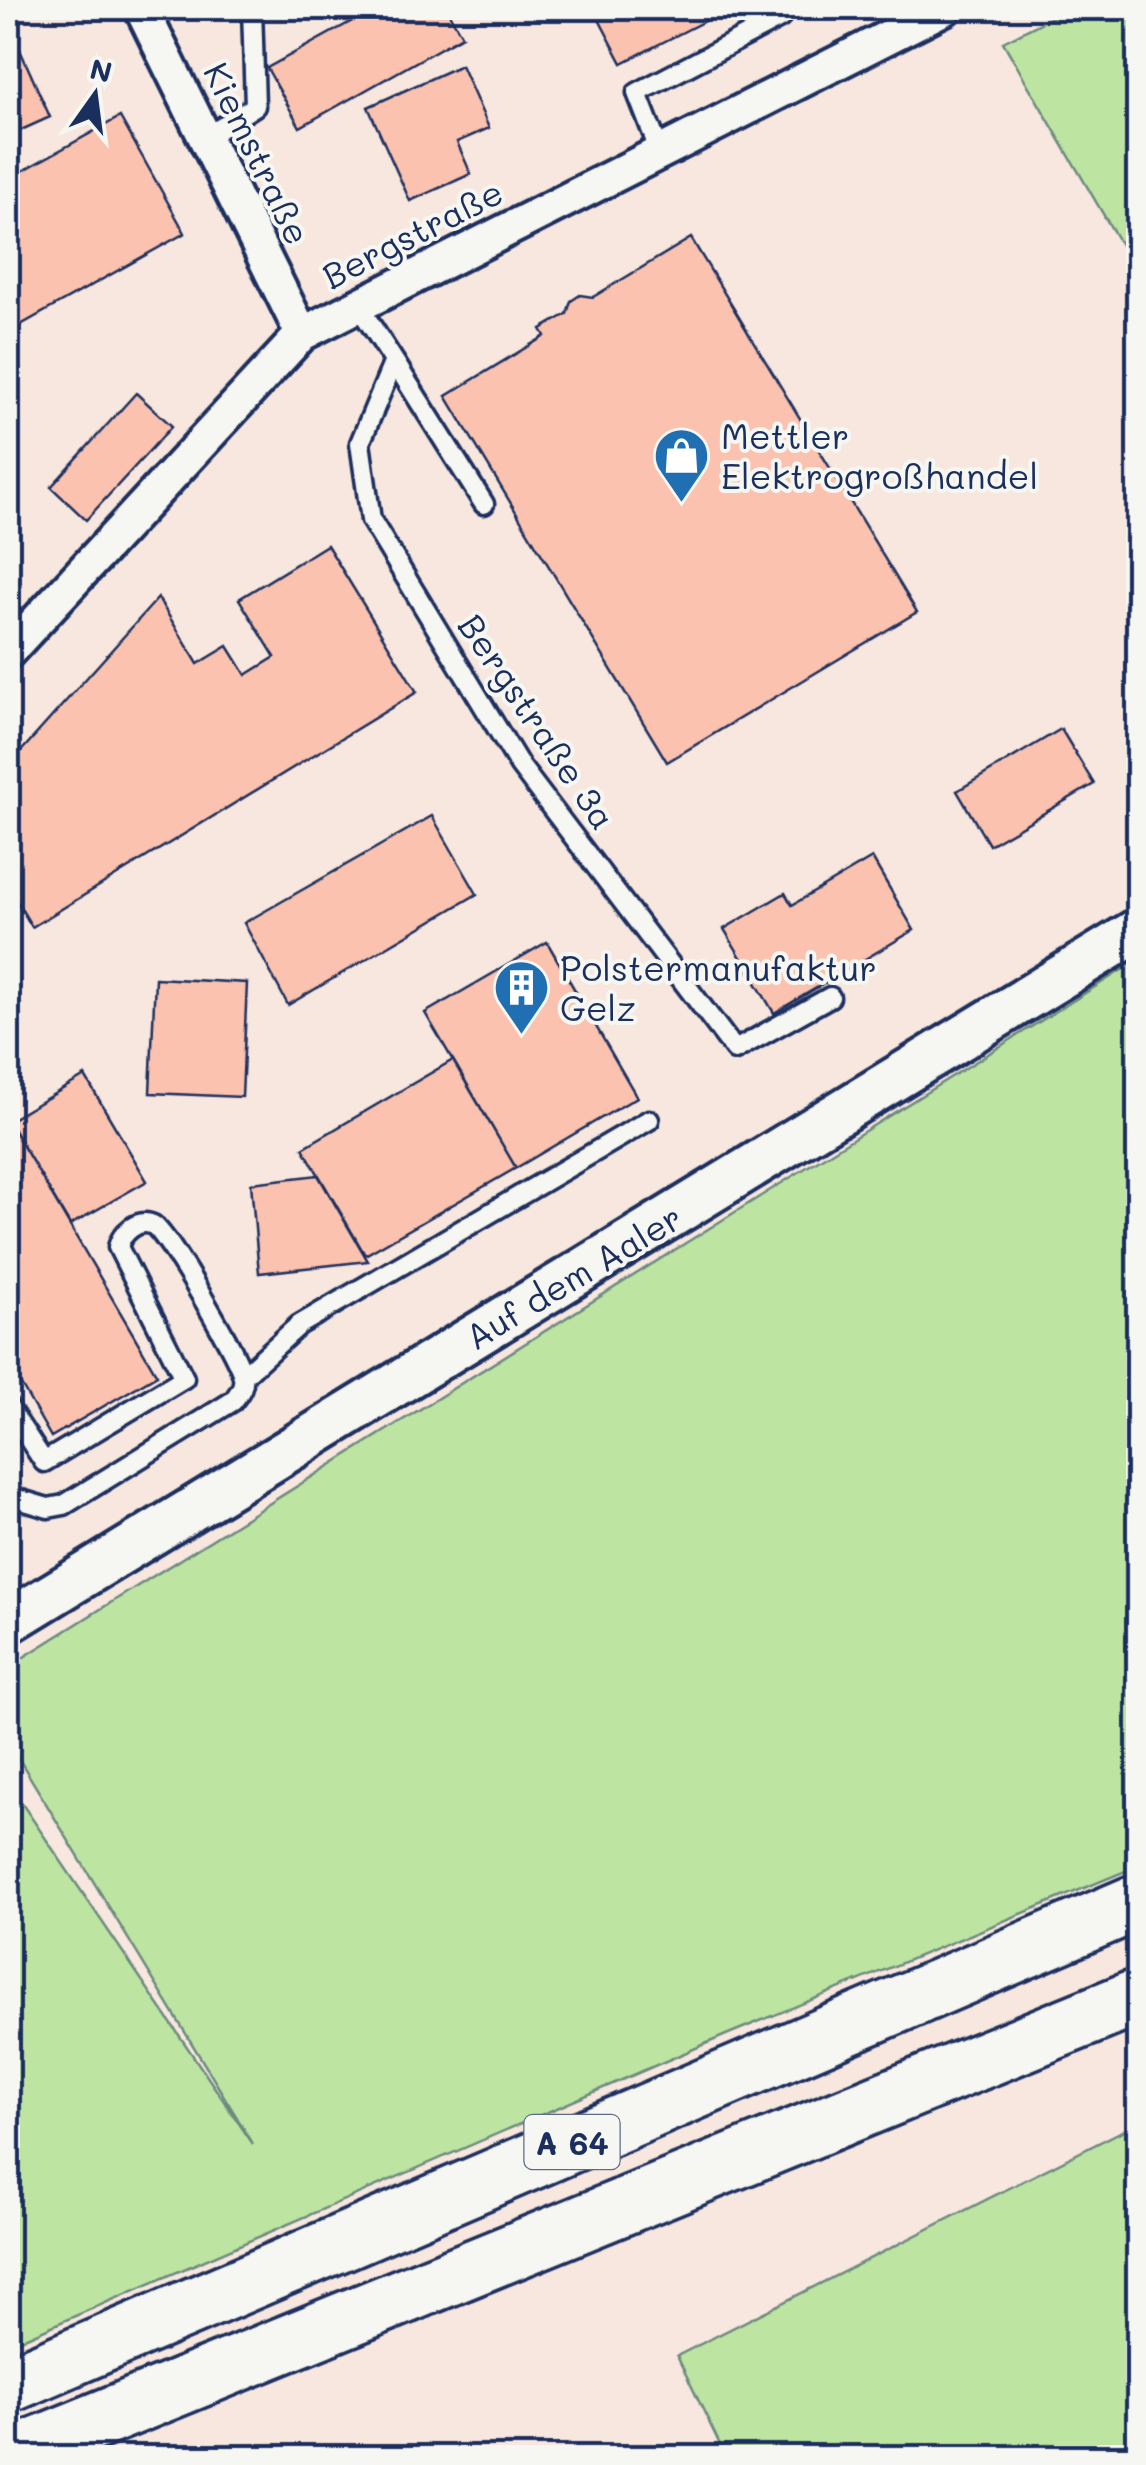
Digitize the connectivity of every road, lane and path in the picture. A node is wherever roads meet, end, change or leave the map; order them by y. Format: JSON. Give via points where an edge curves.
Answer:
{"nodes":[{"id":1,"x":141,"y":8,"type":"edge"},
{"id":2,"x":252,"y":8,"type":"edge"},
{"id":3,"x":945,"y":8,"type":"edge"},
{"id":4,"x":780,"y":18,"type":"dead end"},
{"id":5,"x":205,"y":138,"type":"junction"},
{"id":6,"x":660,"y":152,"type":"junction"},
{"id":7,"x":358,"y":305,"type":"junction"},
{"id":8,"x":302,"y":334,"type":"junction"},
{"id":9,"x":394,"y":360,"type":"junction"},
{"id":10,"x":484,"y":504,"type":"dead end"},
{"id":11,"x":8,"y":652,"type":"edge"},
{"id":12,"x":1138,"y":930,"type":"edge"},
{"id":13,"x":830,"y":998,"type":"dead end"},
{"id":14,"x":648,"y":1120,"type":"dead end"},
{"id":15,"x":244,"y":1376,"type":"junction"},
{"id":16,"x":8,"y":1406,"type":"edge"},
{"id":17,"x":8,"y":1496,"type":"edge"},
{"id":18,"x":8,"y":1622,"type":"edge"},
{"id":19,"x":1138,"y":1902,"type":"edge"},
{"id":20,"x":1138,"y":1997,"type":"edge"},
{"id":21,"x":8,"y":2385,"type":"edge"},
{"id":22,"x":8,"y":2457,"type":"edge"}],
"edges":[{"from":1,"to":5,"type":"street","name":"Kiemstraße"},
{"from":2,"to":5,"type":"lane","via":[[256,106]]},
{"from":3,"to":6,"type":"street","name":"Bergstraße"},
{"from":4,"to":6,"type":"lane","via":[[637,93]]},
{"from":5,"to":8,"type":"street","name":"Kiemstraße"},
{"from":6,"to":7,"type":"street","name":"Bergstraße"},
{"from":7,"to":8,"type":"street","name":"Bergstraße"},
{"from":7,"to":9,"type":"lane"},
{"from":8,"to":11,"type":"street","name":"Bergstraße"},
{"from":9,"to":10,"type":"lane"},
{"from":9,"to":13,"type":"lane","name":"Bergstraße 3a","via":[[360,443],[371,520],[520,766],[735,1050]]},
{"from":12,"to":18,"type":"street","name":"Auf dem Aaler"},
{"from":14,"to":15,"type":"lane","via":[[299,1325]]},
{"from":15,"to":16,"type":"lane","via":[[148,1223],[122,1234],[118,1247],[184,1378],[44,1462]]},
{"from":15,"to":17,"type":"lane","via":[[233,1401],[64,1506]]},
{"from":19,"to":21,"type":"highway","number":"A 64"},
{"from":20,"to":22,"type":"highway","number":"A 64"}]}
